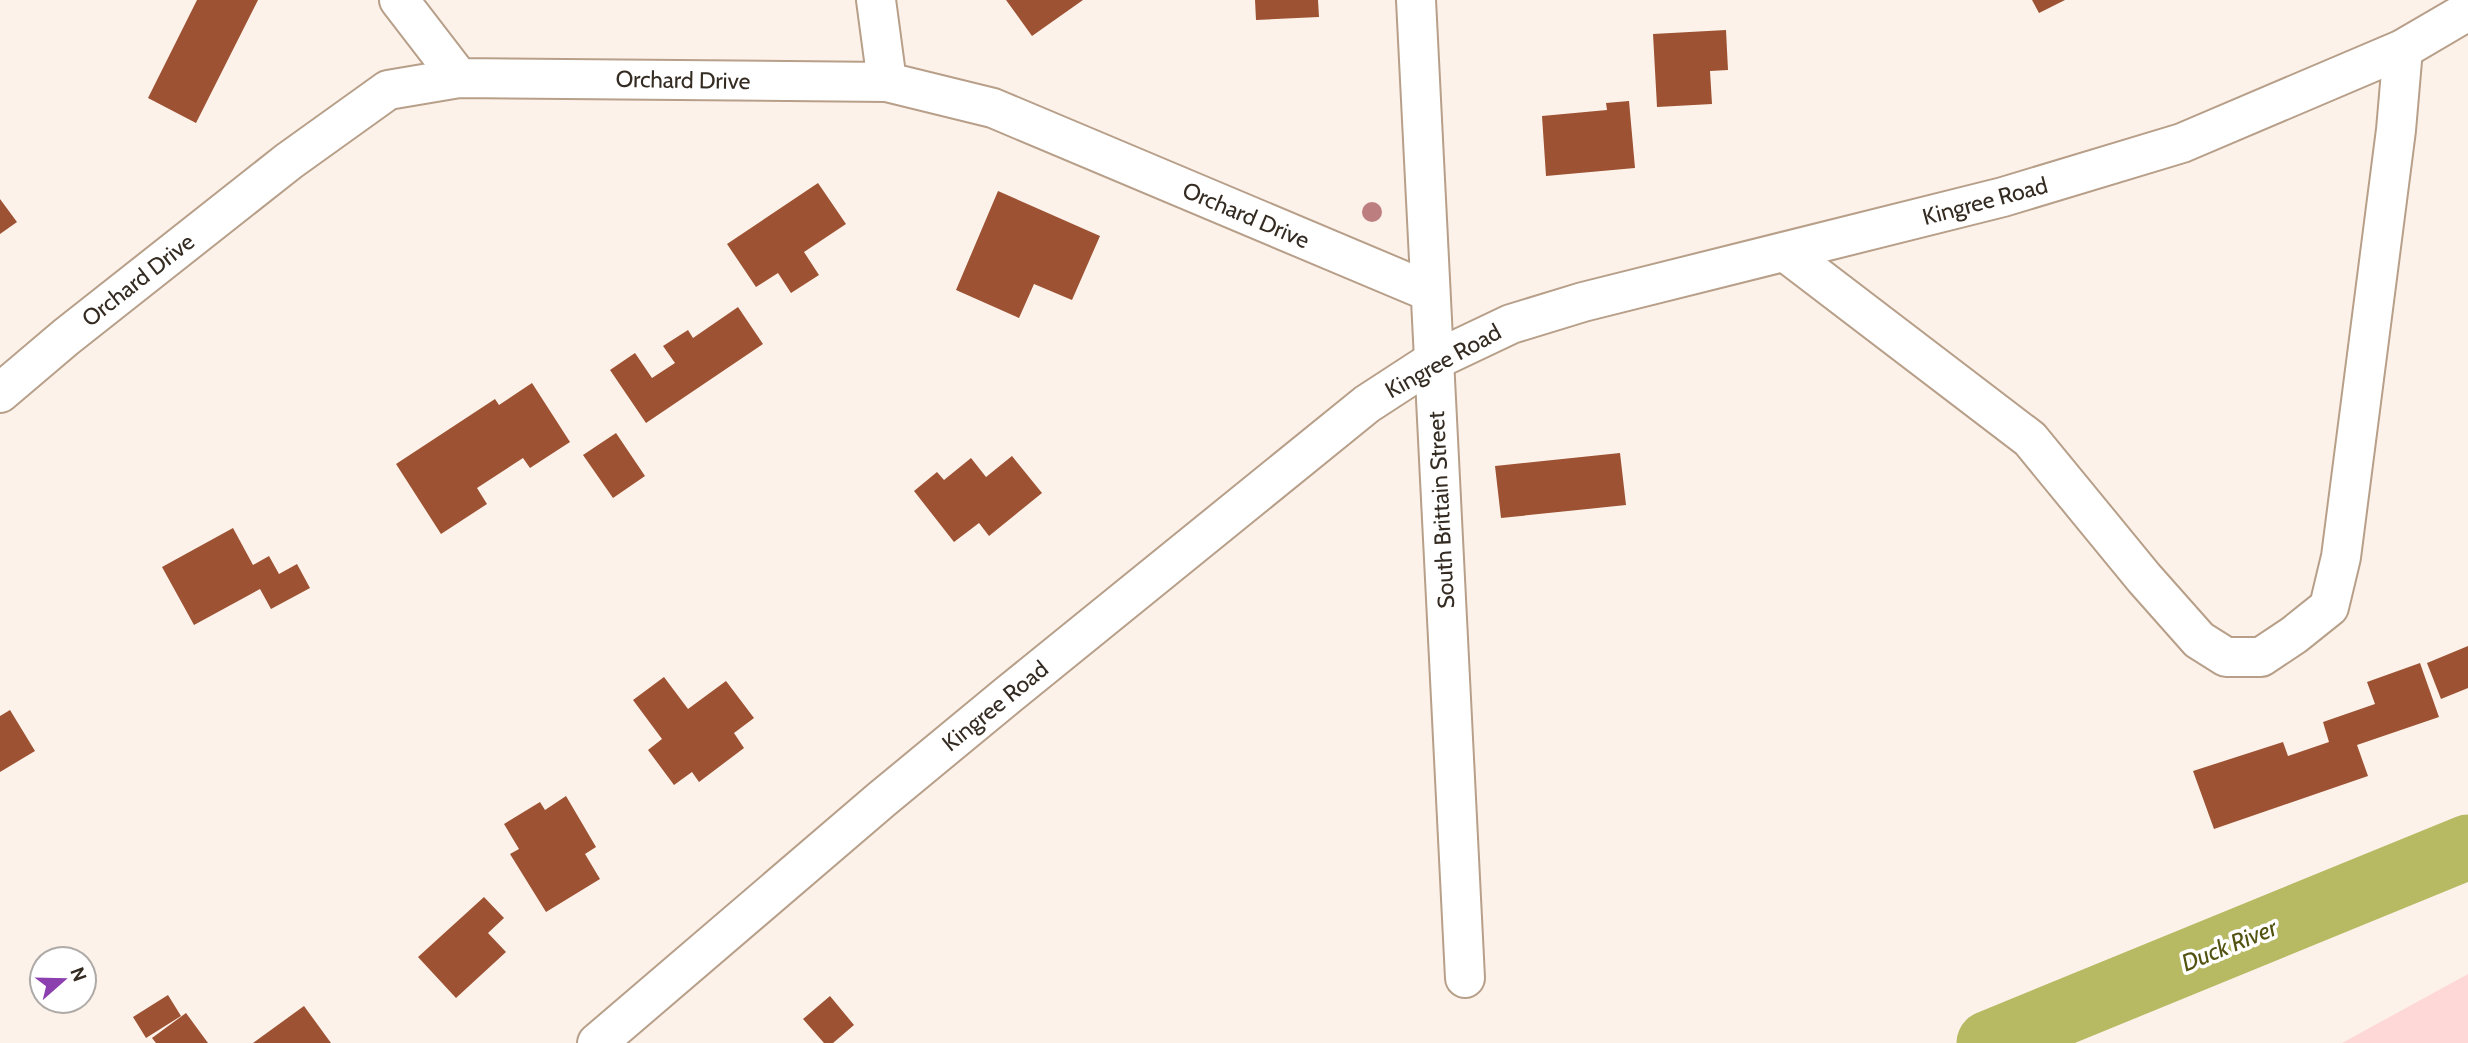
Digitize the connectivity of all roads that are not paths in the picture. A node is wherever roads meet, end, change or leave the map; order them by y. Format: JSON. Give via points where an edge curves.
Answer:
{"nodes":[{"id":1,"x":399,"y":0,"type":"edge"},
{"id":2,"x":876,"y":0,"type":"edge"},
{"id":3,"x":1416,"y":0,"type":"edge"},
{"id":4,"x":2468,"y":10,"type":"edge"},
{"id":5,"x":2403,"y":48,"type":"junction"},
{"id":6,"x":459,"y":78,"type":"junction"},
{"id":7,"x":887,"y":82,"type":"junction"},
{"id":8,"x":1785,"y":252,"type":"junction"},
{"id":9,"x":1430,"y":292,"type":"junction"},
{"id":10,"x":1433,"y":362,"type":"junction"},
{"id":11,"x":0,"y":393,"type":"edge"},
{"id":12,"x":1465,"y":978,"type":"dead end"},
{"id":13,"x":597,"y":1043,"type":"edge"}],
"edges":[{"from":1,"to":6,"type":"street"},
{"from":2,"to":7,"type":"street"},
{"from":3,"to":9,"type":"street","name":"South Brittain Street"},
{"from":4,"to":5,"type":"street","name":"Kingree Road"},
{"from":5,"to":8,"type":"street","name":"Kingree Road","via":[[2182,143],[2003,197]]},
{"from":5,"to":8,"type":"street","via":[[2341,557],[2329,607],[2261,657],[2226,657],[2199,639],[2030,439]]},
{"from":6,"to":7,"type":"street","name":"Orchard Drive"},
{"from":6,"to":11,"type":"street","name":"Orchard Drive","via":[[388,90],[289,161]]},
{"from":7,"to":9,"type":"street","name":"Orchard Drive","via":[[993,108]]},
{"from":8,"to":10,"type":"street","name":"Kingree Road","via":[[1511,324]]},
{"from":9,"to":10,"type":"street","name":"South Brittain Street"},
{"from":10,"to":12,"type":"street","name":"South Brittain Street"},
{"from":10,"to":13,"type":"street","name":"Kingree Road","via":[[1367,404],[1008,695]]}]}
